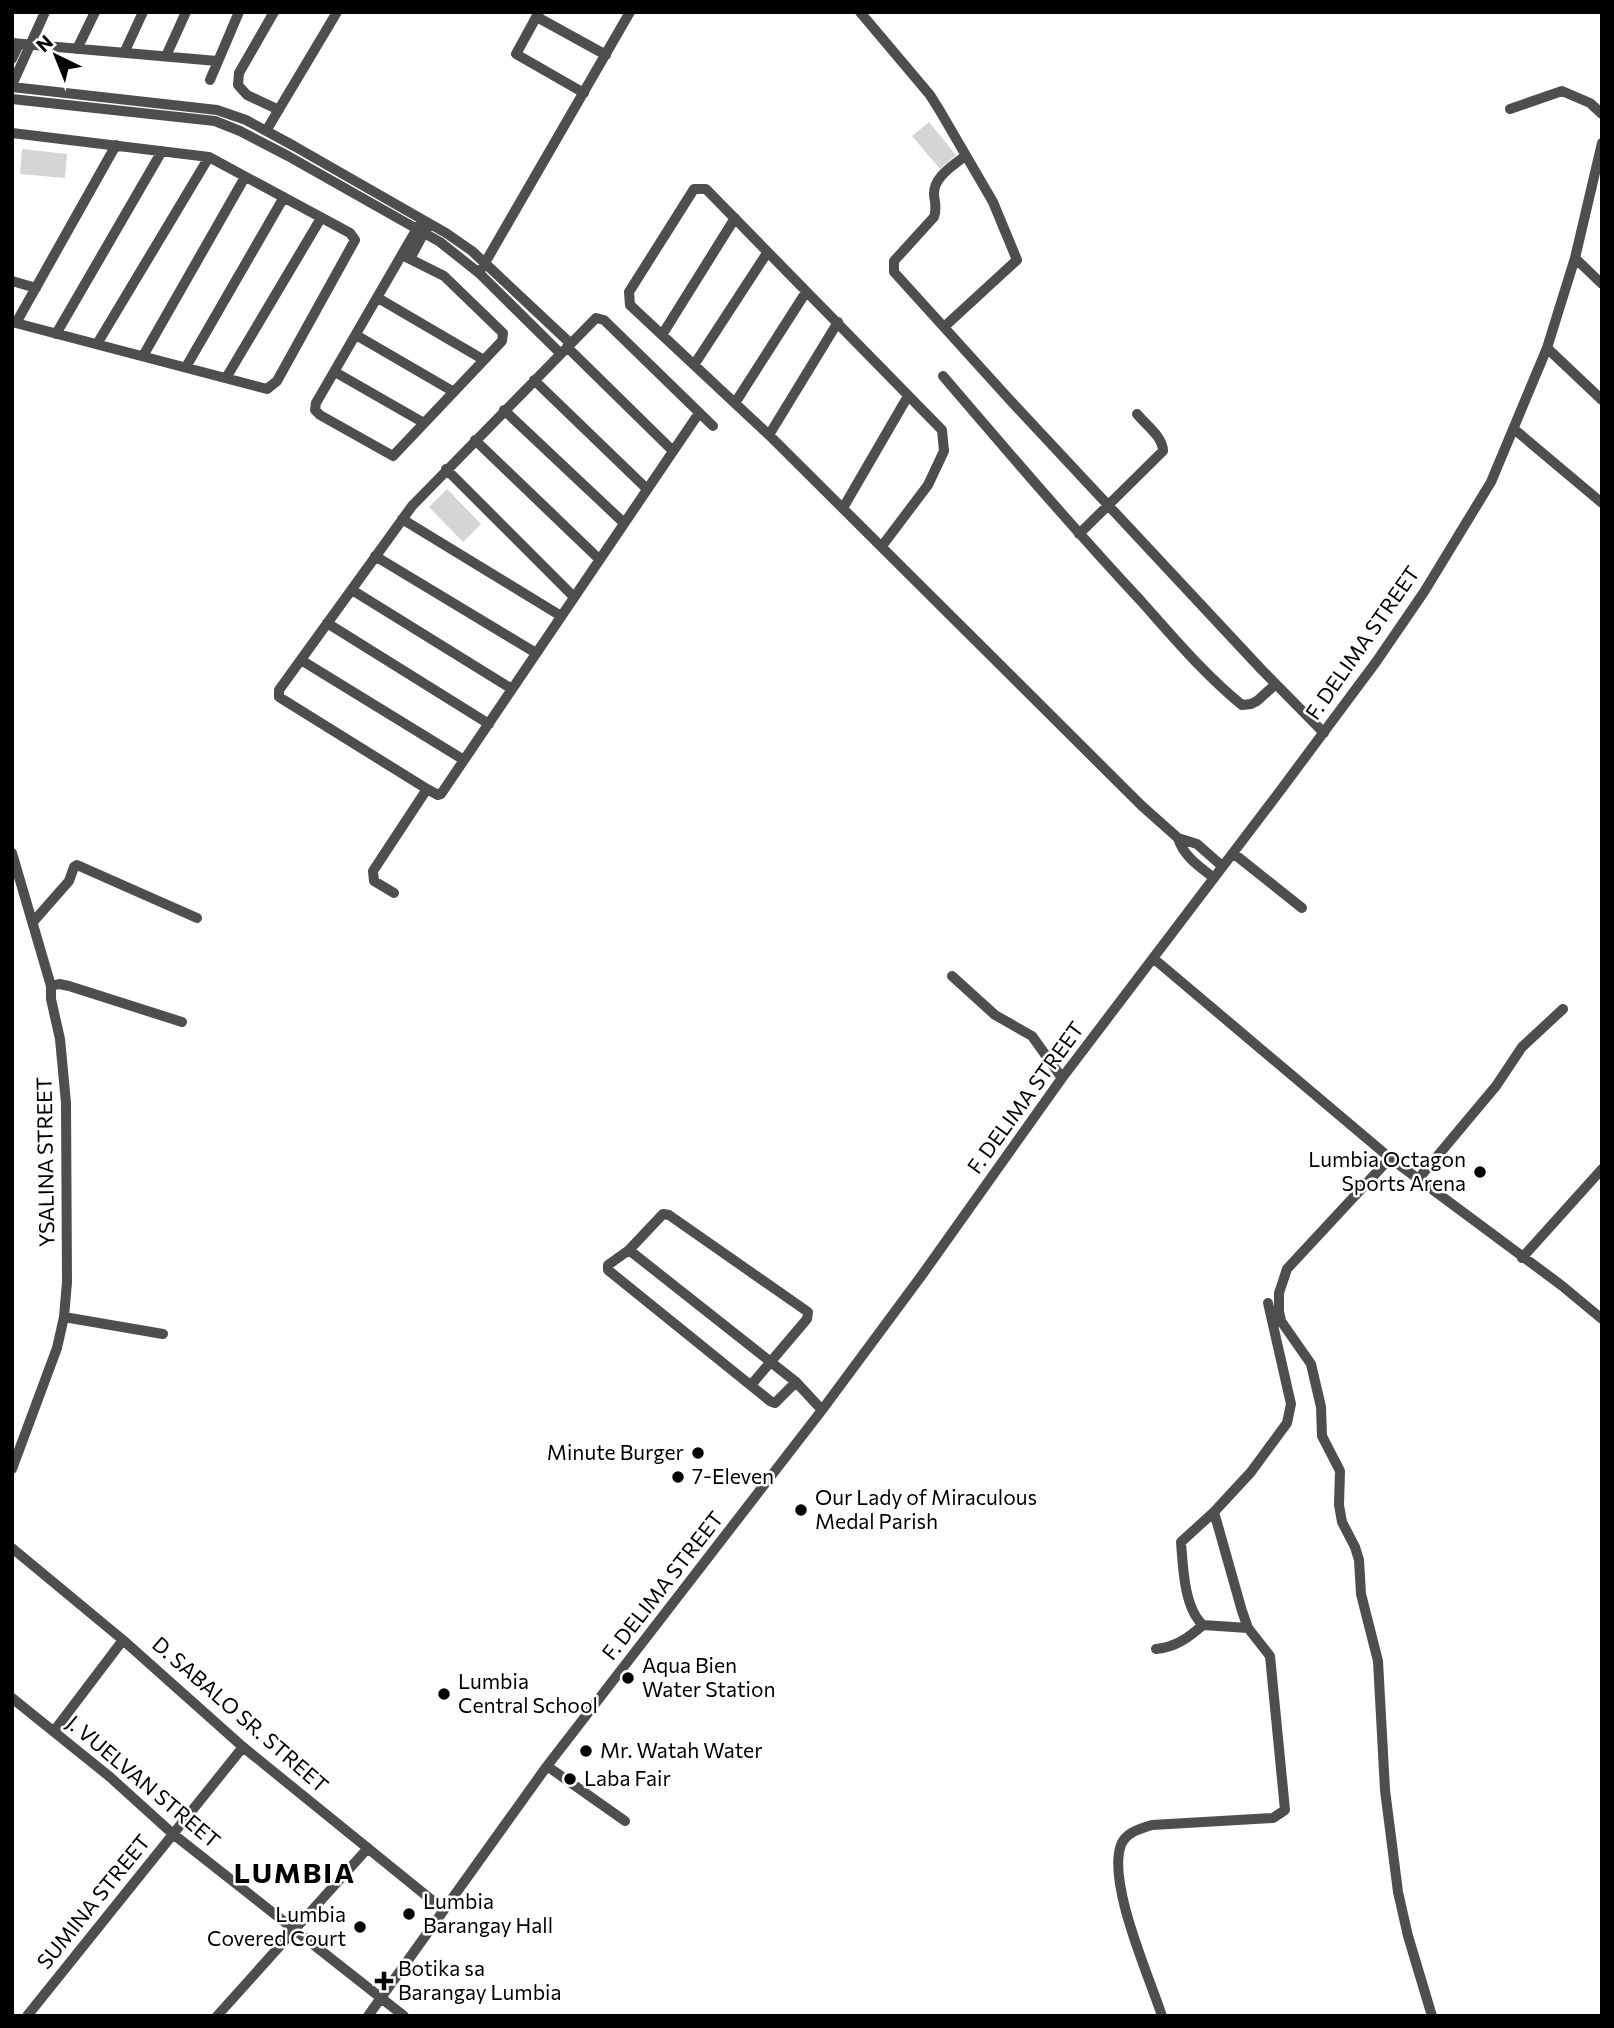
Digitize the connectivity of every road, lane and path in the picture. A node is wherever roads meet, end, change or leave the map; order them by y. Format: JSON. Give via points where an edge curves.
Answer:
{"nodes":[{"id":1,"x":94,"y":12,"type":"edge"},
{"id":2,"x":143,"y":12,"type":"edge"},
{"id":3,"x":186,"y":12,"type":"edge"},
{"id":4,"x":239,"y":12,"type":"edge"},
{"id":5,"x":274,"y":12,"type":"edge"},
{"id":6,"x":337,"y":12,"type":"edge"},
{"id":7,"x":860,"y":12,"type":"edge"},
{"id":8,"x":538,"y":14,"type":"edge"},
{"id":9,"x":626,"y":14,"type":"edge"},
{"id":10,"x":42,"y":15,"type":"edge"},
{"id":11,"x":20,"y":44,"type":"edge"},
{"id":12,"x":77,"y":49,"type":"junction"},
{"id":13,"x":124,"y":53,"type":"junction"},
{"id":14,"x":606,"y":55,"type":"junction"},
{"id":15,"x":166,"y":57,"type":"junction"},
{"id":16,"x":12,"y":59,"type":"edge"},
{"id":17,"x":217,"y":61,"type":"junction"},
{"id":18,"x":210,"y":80,"type":"dead end"},
{"id":19,"x":12,"y":86,"type":"edge"},
{"id":20,"x":584,"y":93,"type":"junction"},
{"id":21,"x":12,"y":99,"type":"edge"},
{"id":22,"x":119,"y":105,"type":"junction"},
{"id":23,"x":1510,"y":109,"type":"dead end"},
{"id":24,"x":279,"y":110,"type":"junction"},
{"id":25,"x":1602,"y":114,"type":"edge"},
{"id":26,"x":12,"y":133,"type":"edge"},
{"id":27,"x":261,"y":133,"type":"junction"},
{"id":28,"x":1602,"y":143,"type":"edge"},
{"id":29,"x":116,"y":145,"type":"junction"},
{"id":30,"x":162,"y":151,"type":"junction"},
{"id":31,"x":965,"y":156,"type":"junction"},
{"id":32,"x":209,"y":157,"type":"junction"},
{"id":33,"x":245,"y":177,"type":"junction"},
{"id":34,"x":284,"y":197,"type":"junction"},
{"id":35,"x":321,"y":218,"type":"junction"},
{"id":36,"x":735,"y":218,"type":"junction"},
{"id":37,"x":423,"y":226,"type":"junction"},
{"id":38,"x":767,"y":253,"type":"junction"},
{"id":39,"x":406,"y":257,"type":"junction"},
{"id":40,"x":1575,"y":258,"type":"junction"},
{"id":41,"x":482,"y":268,"type":"junction"},
{"id":42,"x":12,"y":281,"type":"edge"},
{"id":43,"x":1602,"y":284,"type":"edge"},
{"id":44,"x":36,"y":288,"type":"junction"},
{"id":45,"x":806,"y":292,"type":"junction"},
{"id":46,"x":378,"y":298,"type":"junction"},
{"id":47,"x":838,"y":322,"type":"junction"},
{"id":48,"x":14,"y":323,"type":"edge"},
{"id":49,"x":944,"y":327,"type":"junction"},
{"id":50,"x":555,"y":328,"type":"junction"},
{"id":51,"x":56,"y":334,"type":"junction"},
{"id":52,"x":356,"y":335,"type":"junction"},
{"id":53,"x":662,"y":335,"type":"junction"},
{"id":54,"x":545,"y":338,"type":"junction"},
{"id":55,"x":97,"y":344,"type":"junction"},
{"id":56,"x":566,"y":347,"type":"junction"},
{"id":57,"x":1547,"y":348,"type":"junction"},
{"id":58,"x":143,"y":356,"type":"junction"},
{"id":59,"x":484,"y":360,"type":"junction"},
{"id":60,"x":694,"y":365,"type":"junction"},
{"id":61,"x":186,"y":368,"type":"junction"},
{"id":62,"x":335,"y":372,"type":"junction"},
{"id":63,"x":943,"y":376,"type":"dead end"},
{"id":64,"x":226,"y":378,"type":"junction"},
{"id":65,"x":534,"y":380,"type":"junction"},
{"id":66,"x":453,"y":392,"type":"junction"},
{"id":67,"x":908,"y":396,"type":"junction"},
{"id":68,"x":1602,"y":400,"type":"edge"},
{"id":69,"x":735,"y":402,"type":"junction"},
{"id":70,"x":504,"y":410,"type":"junction"},
{"id":71,"x":699,"y":413,"type":"junction"},
{"id":72,"x":1137,"y":414,"type":"dead end"},
{"id":73,"x":424,"y":424,"type":"junction"},
{"id":74,"x":713,"y":426,"type":"dead end"},
{"id":75,"x":1514,"y":429,"type":"junction"},
{"id":76,"x":769,"y":435,"type":"junction"},
{"id":77,"x":475,"y":440,"type":"junction"},
{"id":78,"x":673,"y":451,"type":"junction"},
{"id":79,"x":446,"y":469,"type":"junction"},
{"id":80,"x":647,"y":489,"type":"junction"},
{"id":81,"x":1602,"y":503,"type":"edge"},
{"id":82,"x":1110,"y":506,"type":"junction"},
{"id":83,"x":843,"y":508,"type":"junction"},
{"id":84,"x":402,"y":519,"type":"junction"},
{"id":85,"x":624,"y":523,"type":"junction"},
{"id":86,"x":1079,"y":534,"type":"junction"},
{"id":87,"x":882,"y":546,"type":"junction"},
{"id":88,"x":375,"y":556,"type":"junction"},
{"id":89,"x":600,"y":559,"type":"junction"},
{"id":90,"x":352,"y":590,"type":"junction"},
{"id":91,"x":574,"y":597,"type":"junction"},
{"id":92,"x":561,"y":616,"type":"junction"},
{"id":93,"x":327,"y":623,"type":"junction"},
{"id":94,"x":536,"y":653,"type":"junction"},
{"id":95,"x":301,"y":660,"type":"junction"},
{"id":96,"x":1276,"y":684,"type":"junction"},
{"id":97,"x":512,"y":689,"type":"junction"},
{"id":98,"x":489,"y":724,"type":"junction"},
{"id":99,"x":1324,"y":733,"type":"junction"},
{"id":100,"x":464,"y":760,"type":"junction"},
{"id":101,"x":427,"y":789,"type":"junction"},
{"id":102,"x":1178,"y":838,"type":"junction"},
{"id":103,"x":12,"y":852,"type":"edge"},
{"id":104,"x":1233,"y":853,"type":"junction"},
{"id":105,"x":1222,"y":866,"type":"junction"},
{"id":106,"x":1214,"y":878,"type":"junction"},
{"id":107,"x":394,"y":893,"type":"dead end"},
{"id":108,"x":1302,"y":908,"type":"dead end"},
{"id":109,"x":197,"y":918,"type":"dead end"},
{"id":110,"x":33,"y":922,"type":"junction"},
{"id":111,"x":1153,"y":958,"type":"junction"},
{"id":112,"x":953,"y":976,"type":"dead end"},
{"id":113,"x":51,"y":986,"type":"junction"},
{"id":114,"x":1563,"y":1009,"type":"dead end"},
{"id":115,"x":181,"y":1022,"type":"dead end"},
{"id":116,"x":1062,"y":1079,"type":"junction"},
{"id":117,"x":1390,"y":1158,"type":"junction"},
{"id":118,"x":1602,"y":1169,"type":"edge"},
{"id":119,"x":1419,"y":1178,"type":"junction"},
{"id":120,"x":629,"y":1250,"type":"junction"},
{"id":121,"x":1522,"y":1258,"type":"junction"},
{"id":122,"x":1268,"y":1303,"type":"dead end"},
{"id":123,"x":64,"y":1317,"type":"junction"},
{"id":124,"x":1602,"y":1319,"type":"edge"},
{"id":125,"x":163,"y":1334,"type":"dead end"},
{"id":126,"x":771,"y":1362,"type":"junction"},
{"id":127,"x":796,"y":1382,"type":"junction"},
{"id":128,"x":751,"y":1385,"type":"junction"},
{"id":129,"x":822,"y":1410,"type":"junction"},
{"id":130,"x":12,"y":1469,"type":"edge"},
{"id":131,"x":1214,"y":1511,"type":"junction"},
{"id":132,"x":12,"y":1548,"type":"edge"},
{"id":133,"x":1203,"y":1625,"type":"junction"},
{"id":134,"x":1248,"y":1629,"type":"junction"},
{"id":135,"x":123,"y":1640,"type":"junction"},
{"id":136,"x":1156,"y":1649,"type":"dead end"},
{"id":137,"x":12,"y":1698,"type":"edge"},
{"id":138,"x":54,"y":1731,"type":"junction"},
{"id":139,"x":243,"y":1747,"type":"junction"},
{"id":140,"x":547,"y":1766,"type":"junction"},
{"id":141,"x":625,"y":1821,"type":"dead end"},
{"id":142,"x":173,"y":1834,"type":"junction"},
{"id":143,"x":368,"y":1848,"type":"junction"},
{"id":144,"x":444,"y":1910,"type":"junction"},
{"id":145,"x":293,"y":1930,"type":"junction"},
{"id":146,"x":382,"y":1998,"type":"junction"},
{"id":147,"x":27,"y":2016,"type":"edge"},
{"id":148,"x":217,"y":2016,"type":"edge"},
{"id":149,"x":368,"y":2016,"type":"edge"},
{"id":150,"x":404,"y":2016,"type":"edge"},
{"id":151,"x":1162,"y":2016,"type":"edge"},
{"id":152,"x":1432,"y":2016,"type":"edge"}],
"edges":[{"from":1,"to":12,"type":"street"},
{"from":2,"to":13,"type":"street"},
{"from":3,"to":15,"type":"street"},
{"from":4,"to":17,"type":"street"},
{"from":5,"to":24,"type":"street","via":[[239,73],[238,85],[247,95]]},
{"from":6,"to":24,"type":"street"},
{"from":7,"to":31,"type":"street","via":[[930,96]]},
{"from":8,"to":14,"type":"street"},
{"from":8,"to":20,"type":"street","via":[[516,54]]},
{"from":9,"to":14,"type":"street"},
{"from":10,"to":11,"type":"street"},
{"from":11,"to":12,"type":"street"},
{"from":11,"to":16,"type":"street"},
{"from":11,"to":19,"type":"street"},
{"from":12,"to":13,"type":"street"},
{"from":13,"to":15,"type":"street"},
{"from":14,"to":20,"type":"street"},
{"from":15,"to":17,"type":"street"},
{"from":17,"to":18,"type":"street"},
{"from":19,"to":22,"type":"street"},
{"from":20,"to":41,"type":"street"},
{"from":21,"to":22,"type":"street"},
{"from":22,"to":27,"type":"street","via":[[216,116]]},
{"from":23,"to":25,"type":"street","via":[[1562,90]]},
{"from":24,"to":27,"type":"street"},
{"from":26,"to":29,"type":"street"},
{"from":27,"to":37,"type":"street"},
{"from":28,"to":40,"type":"street","name":"F. DELIMA STREET"},
{"from":29,"to":30,"type":"street"},
{"from":29,"to":44,"type":"street"},
{"from":30,"to":32,"type":"street"},
{"from":30,"to":51,"type":"street"},
{"from":31,"to":49,"type":"street","via":[[993,202],[1017,260]]},
{"from":31,"to":49,"type":"street","via":[[936,182],[934,218],[892,266]]},
{"from":32,"to":33,"type":"street"},
{"from":32,"to":55,"type":"street"},
{"from":33,"to":34,"type":"street"},
{"from":33,"to":58,"type":"street"},
{"from":34,"to":35,"type":"street"},
{"from":34,"to":61,"type":"street"},
{"from":35,"to":64,"type":"street"},
{"from":35,"to":64,"type":"street","via":[[353,235],[355,242],[277,381],[263,389]]},
{"from":36,"to":38,"type":"street"},
{"from":36,"to":53,"type":"street"},
{"from":36,"to":53,"type":"street","via":[[706,189],[694,189],[674,218],[629,292],[630,305]]},
{"from":37,"to":39,"type":"street"},
{"from":37,"to":41,"type":"street"},
{"from":38,"to":45,"type":"street"},
{"from":38,"to":60,"type":"street"},
{"from":39,"to":46,"type":"street"},
{"from":39,"to":59,"type":"street","via":[[444,276],[503,333],[502,341]]},
{"from":40,"to":43,"type":"street"},
{"from":40,"to":57,"type":"street","name":"F. DELIMA STREET"},
{"from":41,"to":50,"type":"street"},
{"from":41,"to":54,"type":"street"},
{"from":42,"to":44,"type":"street"},
{"from":44,"to":48,"type":"street"},
{"from":45,"to":47,"type":"street"},
{"from":45,"to":69,"type":"street"},
{"from":46,"to":52,"type":"street"},
{"from":46,"to":59,"type":"street"},
{"from":47,"to":67,"type":"street"},
{"from":47,"to":76,"type":"street"},
{"from":48,"to":51,"type":"street"},
{"from":49,"to":82,"type":"street"},
{"from":50,"to":54,"type":"street"},
{"from":50,"to":56,"type":"street"},
{"from":51,"to":55,"type":"street"},
{"from":52,"to":62,"type":"street"},
{"from":52,"to":66,"type":"street"},
{"from":53,"to":60,"type":"street"},
{"from":54,"to":56,"type":"street"},
{"from":55,"to":58,"type":"street"},
{"from":56,"to":65,"type":"street"},
{"from":56,"to":71,"type":"street","via":[[593,320],[601,318]]},
{"from":56,"to":78,"type":"street"},
{"from":57,"to":68,"type":"street"},
{"from":57,"to":75,"type":"street","name":"F. DELIMA STREET"},
{"from":58,"to":61,"type":"street"},
{"from":59,"to":66,"type":"street"},
{"from":60,"to":69,"type":"street"},
{"from":61,"to":64,"type":"street"},
{"from":62,"to":73,"type":"street"},
{"from":62,"to":73,"type":"street","via":[[316,403],[320,415],[393,456]]},
{"from":63,"to":86,"type":"street"},
{"from":65,"to":70,"type":"street"},
{"from":65,"to":80,"type":"street"},
{"from":66,"to":73,"type":"street"},
{"from":67,"to":83,"type":"street"},
{"from":67,"to":87,"type":"street","via":[[942,430],[944,451],[928,485]]},
{"from":69,"to":76,"type":"street"},
{"from":70,"to":77,"type":"street"},
{"from":70,"to":85,"type":"street"},
{"from":71,"to":74,"type":"street"},
{"from":71,"to":78,"type":"street"},
{"from":72,"to":82,"type":"street","via":[[1159,439],[1163,451]]},
{"from":75,"to":81,"type":"street"},
{"from":75,"to":99,"type":"street","name":"F. DELIMA STREET","via":[[1491,482],[1424,592]]},
{"from":76,"to":83,"type":"street"},
{"from":77,"to":79,"type":"street"},
{"from":77,"to":89,"type":"street"},
{"from":78,"to":80,"type":"street"},
{"from":79,"to":84,"type":"street"},
{"from":79,"to":91,"type":"street"},
{"from":80,"to":85,"type":"street"},
{"from":82,"to":86,"type":"street"},
{"from":82,"to":96,"type":"street"},
{"from":83,"to":87,"type":"street"},
{"from":84,"to":88,"type":"street"},
{"from":84,"to":92,"type":"street"},
{"from":85,"to":89,"type":"street"},
{"from":86,"to":96,"type":"street","via":[[1242,705],[1257,701]]},
{"from":87,"to":102,"type":"street"},
{"from":88,"to":90,"type":"street"},
{"from":88,"to":94,"type":"street"},
{"from":89,"to":91,"type":"street"},
{"from":90,"to":93,"type":"street"},
{"from":90,"to":97,"type":"street"},
{"from":91,"to":92,"type":"street"},
{"from":92,"to":94,"type":"street"},
{"from":93,"to":95,"type":"street"},
{"from":93,"to":98,"type":"street"},
{"from":94,"to":97,"type":"street"},
{"from":95,"to":100,"type":"street"},
{"from":95,"to":101,"type":"street","via":[[279,690],[279,697]]},
{"from":96,"to":99,"type":"street"},
{"from":97,"to":98,"type":"street"},
{"from":98,"to":100,"type":"street"},
{"from":99,"to":104,"type":"street","name":"F. DELIMA STREET"},
{"from":100,"to":101,"type":"street","via":[[441,794]]},
{"from":101,"to":107,"type":"street","via":[[373,872],[374,881]]},
{"from":102,"to":105,"type":"street","via":[[1197,844]]},
{"from":102,"to":106,"type":"street","via":[[1180,848]]},
{"from":103,"to":110,"type":"street","name":"YSALINA STREET"},
{"from":104,"to":105,"type":"street","name":"F. DELIMA STREET"},
{"from":104,"to":108,"type":"street"},
{"from":105,"to":106,"type":"street","name":"F. DELIMA STREET"},
{"from":106,"to":111,"type":"street","name":"F. DELIMA STREET"},
{"from":109,"to":110,"type":"street","via":[[77,865]]},
{"from":110,"to":113,"type":"street","name":"YSALINA STREET"},
{"from":111,"to":116,"type":"street","name":"F. DELIMA STREET"},
{"from":111,"to":117,"type":"street"},
{"from":112,"to":116,"type":"street","via":[[995,1015],[1032,1036]]},
{"from":113,"to":115,"type":"street","via":[[69,986]]},
{"from":113,"to":123,"type":"street","name":"YSALINA STREET","via":[[64,1072],[67,1135]]},
{"from":114,"to":119,"type":"street","via":[[1522,1047],[1496,1086]]},
{"from":116,"to":129,"type":"street","name":"F. DELIMA STREET"},
{"from":117,"to":119,"type":"street"},
{"from":117,"to":152,"type":"street","via":[[1287,1269],[1279,1311],[1280,1321],[1311,1364],[1322,1436],[1340,1471],[1340,1513],[1359,1560],[1361,1594],[1378,1661],[1385,1790],[1398,1892]]},
{"from":118,"to":121,"type":"street"},
{"from":119,"to":121,"type":"street"},
{"from":120,"to":126,"type":"street"},
{"from":120,"to":126,"type":"street","via":[[667,1214],[806,1310],[807,1319]]},
{"from":120,"to":128,"type":"street","via":[[608,1265],[608,1270]]},
{"from":121,"to":124,"type":"street"},
{"from":122,"to":131,"type":"street","via":[[1291,1404],[1287,1423],[1251,1472]]},
{"from":123,"to":125,"type":"street"},
{"from":123,"to":130,"type":"street","name":"YSALINA STREET"},
{"from":126,"to":127,"type":"street"},
{"from":126,"to":128,"type":"street"},
{"from":127,"to":128,"type":"street","via":[[775,1403]]},
{"from":127,"to":129,"type":"street"},
{"from":129,"to":140,"type":"street","name":"F. DELIMA STREET"},
{"from":131,"to":133,"type":"street","via":[[1181,1542],[1189,1602]]},
{"from":131,"to":134,"type":"street"},
{"from":132,"to":135,"type":"street","name":"D. SABALO SR. STREET"},
{"from":133,"to":134,"type":"street"},
{"from":133,"to":136,"type":"street","via":[[1184,1641]]},
{"from":134,"to":151,"type":"street","via":[[1270,1656],[1285,1810],[1273,1818],[1152,1825],[1128,1835],[1119,1854],[1124,1906]]},
{"from":135,"to":138,"type":"street"},
{"from":135,"to":139,"type":"street","name":"D. SABALO SR. STREET"},
{"from":137,"to":138,"type":"street","name":"J. VUELVAN STREET"},
{"from":138,"to":142,"type":"street","name":"J. VUELVAN STREET"},
{"from":139,"to":142,"type":"street","name":"SUMINA STREET"},
{"from":139,"to":143,"type":"street","name":"D. SABALO SR. STREET"},
{"from":140,"to":141,"type":"street"},
{"from":140,"to":144,"type":"street","name":"F. DELIMA STREET"},
{"from":142,"to":145,"type":"street","name":"J. VUELVAN STREET"},
{"from":142,"to":147,"type":"street","name":"SUMINA STREET"},
{"from":143,"to":144,"type":"street","name":"D. SABALO SR. STREET"},
{"from":143,"to":145,"type":"street"},
{"from":144,"to":146,"type":"street","name":"F. DELIMA STREET"},
{"from":145,"to":146,"type":"street","name":"J. VUELVAN STREET"},
{"from":145,"to":148,"type":"street"},
{"from":146,"to":149,"type":"street","name":"F. DELIMA STREET"},
{"from":146,"to":150,"type":"street","name":"J. VUELVAN STREET"}]}
